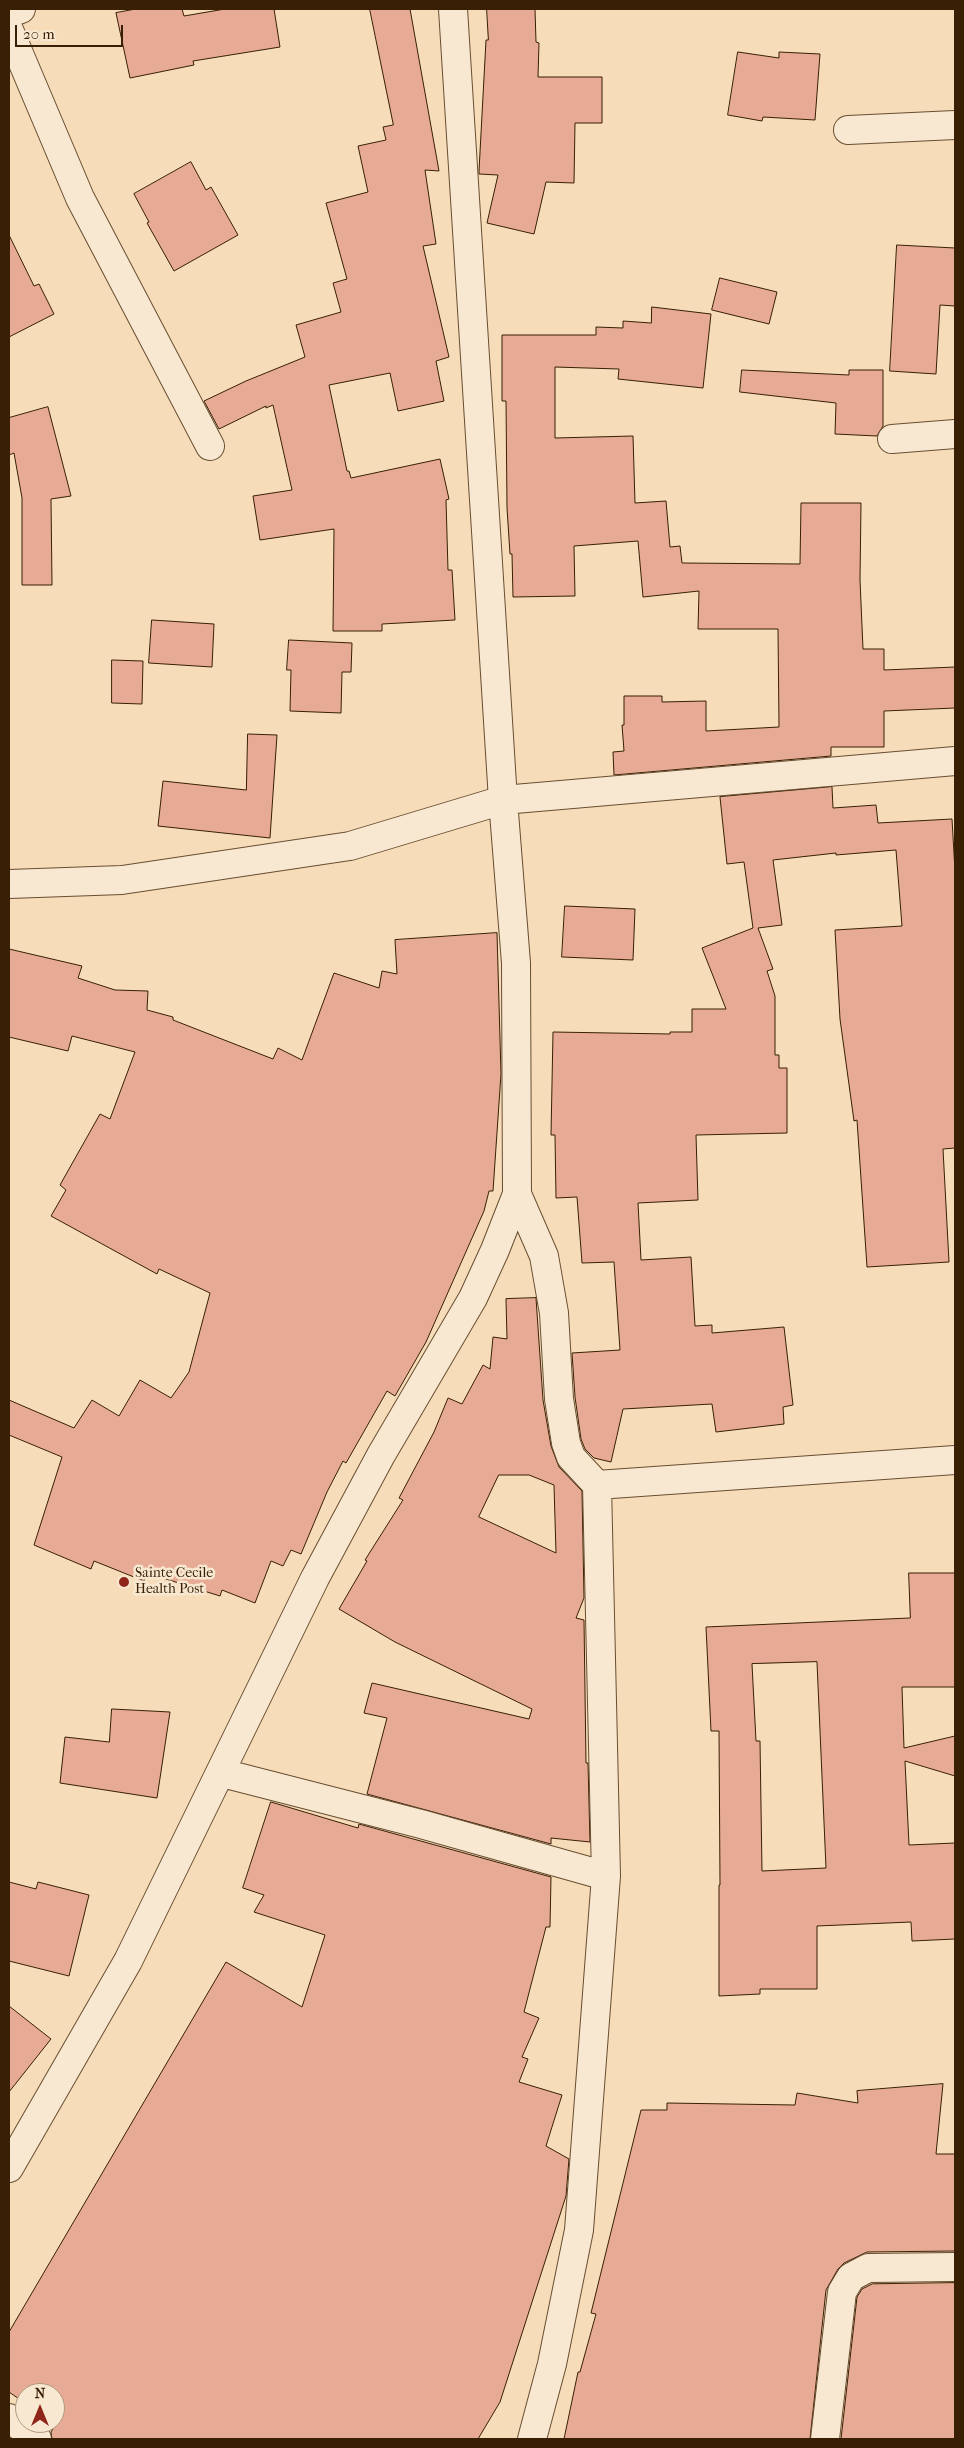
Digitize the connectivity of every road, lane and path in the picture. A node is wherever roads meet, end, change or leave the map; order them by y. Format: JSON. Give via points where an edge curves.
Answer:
{"nodes":[{"id":1,"x":21,"y":9,"type":"edge"},
{"id":2,"x":453,"y":9,"type":"edge"},
{"id":3,"x":9,"y":13,"type":"edge"},
{"id":4,"x":9,"y":30,"type":"edge"},
{"id":5,"x":955,"y":125,"type":"edge"},
{"id":6,"x":848,"y":130,"type":"dead end"},
{"id":7,"x":955,"y":434,"type":"edge"},
{"id":8,"x":892,"y":439,"type":"dead end"},
{"id":9,"x":210,"y":446,"type":"dead end"},
{"id":10,"x":955,"y":761,"type":"edge"},
{"id":11,"x":503,"y":800,"type":"junction"},
{"id":12,"x":9,"y":884,"type":"edge"},
{"id":13,"x":517,"y":1194,"type":"junction"},
{"id":14,"x":955,"y":1460,"type":"edge"},
{"id":15,"x":597,"y":1485,"type":"junction"},
{"id":16,"x":222,"y":1773,"type":"junction"},
{"id":17,"x":606,"y":1876,"type":"junction"},
{"id":18,"x":9,"y":2168,"type":"edge"},
{"id":19,"x":955,"y":2268,"type":"edge"},
{"id":20,"x":9,"y":2418,"type":"edge"},
{"id":21,"x":37,"y":2439,"type":"edge"},
{"id":22,"x":532,"y":2439,"type":"edge"},
{"id":23,"x":825,"y":2439,"type":"edge"}],
"edges":[{"from":1,"to":3,"type":"street"},
{"from":2,"to":11,"type":"street"},
{"from":4,"to":9,"type":"street","via":[[80,198]]},
{"from":5,"to":6,"type":"street"},
{"from":7,"to":8,"type":"street"},
{"from":10,"to":11,"type":"street"},
{"from":11,"to":12,"type":"street","via":[[350,846],[122,880]]},
{"from":11,"to":13,"type":"street","via":[[516,963]]},
{"from":13,"to":15,"type":"street","via":[[544,1256],[554,1312],[559,1399],[566,1442],[571,1457]]},
{"from":13,"to":16,"type":"street","via":[[472,1298],[380,1455],[320,1569]]},
{"from":14,"to":15,"type":"street"},
{"from":15,"to":17,"type":"street"},
{"from":16,"to":17,"type":"street"},
{"from":16,"to":18,"type":"street","via":[[128,1962]]},
{"from":17,"to":22,"type":"street","via":[[579,2230],[552,2364]]},
{"from":19,"to":23,"type":"street","via":[[868,2268],[851,2277],[842,2292]]},
{"from":20,"to":21,"type":"street"}]}
